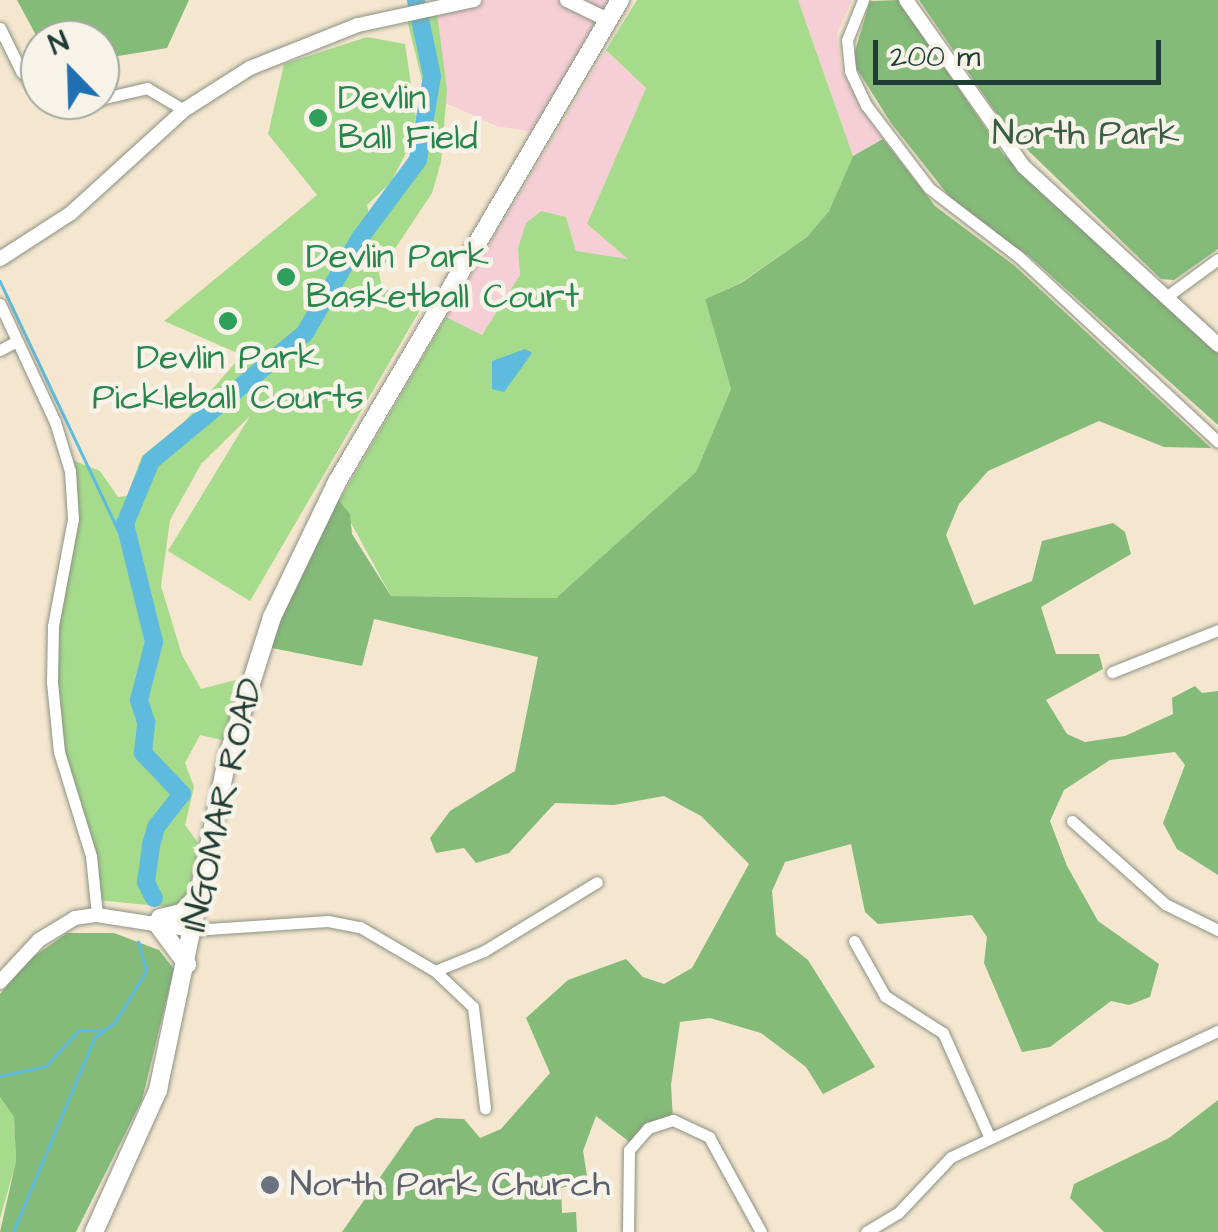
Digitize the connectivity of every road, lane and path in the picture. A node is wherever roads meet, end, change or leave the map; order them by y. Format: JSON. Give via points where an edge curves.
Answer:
{"nodes":[{"id":1,"x":474,"y":0,"type":"edge"},
{"id":2,"x":566,"y":0,"type":"edge"},
{"id":3,"x":620,"y":0,"type":"edge"},
{"id":4,"x":863,"y":0,"type":"edge"},
{"id":5,"x":906,"y":0,"type":"edge"},
{"id":6,"x":608,"y":20,"type":"junction"},
{"id":7,"x":0,"y":28,"type":"edge"},
{"id":8,"x":20,"y":70,"type":"edge"},
{"id":9,"x":120,"y":94,"type":"edge"},
{"id":10,"x":184,"y":110,"type":"junction"},
{"id":11,"x":0,"y":259,"type":"edge"},
{"id":12,"x":1218,"y":259,"type":"edge"},
{"id":13,"x":1166,"y":298,"type":"junction"},
{"id":14,"x":0,"y":304,"type":"edge"},
{"id":15,"x":17,"y":341,"type":"junction"},
{"id":16,"x":1218,"y":345,"type":"edge"},
{"id":17,"x":0,"y":350,"type":"edge"},
{"id":18,"x":1218,"y":442,"type":"edge"},
{"id":19,"x":1218,"y":630,"type":"edge"},
{"id":20,"x":1112,"y":672,"type":"dead end"},
{"id":21,"x":1072,"y":820,"type":"dead end"},
{"id":22,"x":596,"y":882,"type":"dead end"},
{"id":23,"x":201,"y":892,"type":"junction"},
{"id":24,"x":97,"y":915,"type":"junction"},
{"id":25,"x":159,"y":922,"type":"junction"},
{"id":26,"x":193,"y":930,"type":"junction"},
{"id":27,"x":1218,"y":930,"type":"edge"},
{"id":28,"x":854,"y":941,"type":"dead end"},
{"id":29,"x":187,"y":964,"type":"junction"},
{"id":30,"x":435,"y":971,"type":"junction"},
{"id":31,"x":0,"y":982,"type":"edge"},
{"id":32,"x":1218,"y":1031,"type":"edge"},
{"id":33,"x":485,"y":1108,"type":"dead end"},
{"id":34,"x":990,"y":1136,"type":"junction"},
{"id":35,"x":94,"y":1232,"type":"edge"},
{"id":36,"x":628,"y":1232,"type":"edge"},
{"id":37,"x":761,"y":1232,"type":"edge"},
{"id":38,"x":866,"y":1232,"type":"edge"}],
"edges":[{"from":1,"to":10,"type":"street","via":[[408,12],[281,53]]},
{"from":2,"to":6,"type":"street"},
{"from":3,"to":6,"type":"main road","name":"INGOMAR ROAD"},
{"from":4,"to":18,"type":"street","via":[[847,40],[850,71],[866,105],[929,188],[1018,256]]},
{"from":5,"to":13,"type":"street","via":[[1024,167]]},
{"from":6,"to":23,"type":"main road","name":"INGOMAR ROAD","via":[[297,560],[236,726]]},
{"from":7,"to":8,"type":"street"},
{"from":9,"to":10,"type":"street","via":[[147,88]]},
{"from":10,"to":11,"type":"street","via":[[71,213]]},
{"from":12,"to":13,"type":"street"},
{"from":13,"to":16,"type":"street"},
{"from":14,"to":15,"type":"street"},
{"from":15,"to":17,"type":"street"},
{"from":15,"to":24,"type":"street","via":[[60,432],[72,486],[51,667],[59,752],[91,856]]},
{"from":19,"to":20,"type":"street"},
{"from":21,"to":27,"type":"street","via":[[1165,904]]},
{"from":22,"to":30,"type":"street","via":[[484,951]]},
{"from":23,"to":25,"type":"main road","via":[[182,913]]},
{"from":23,"to":26,"type":"main road","name":"INGOMAR ROAD"},
{"from":24,"to":25,"type":"street","via":[[112,910]]},
{"from":24,"to":31,"type":"street","via":[[47,933]]},
{"from":25,"to":26,"type":"street"},
{"from":25,"to":29,"type":"main road"},
{"from":26,"to":29,"type":"main road","name":"INGOMAR ROAD"},
{"from":26,"to":30,"type":"street","via":[[328,921],[360,927]]},
{"from":28,"to":34,"type":"street","via":[[885,996],[942,1033]]},
{"from":29,"to":35,"type":"main road","name":"INGOMAR ROAD","via":[[158,1090]]},
{"from":30,"to":33,"type":"street","via":[[473,1007]]},
{"from":32,"to":34,"type":"street"},
{"from":34,"to":38,"type":"street","via":[[942,1162],[898,1213]]},
{"from":36,"to":37,"type":"street","via":[[630,1150],[648,1128],[673,1120],[709,1137]]}]}
